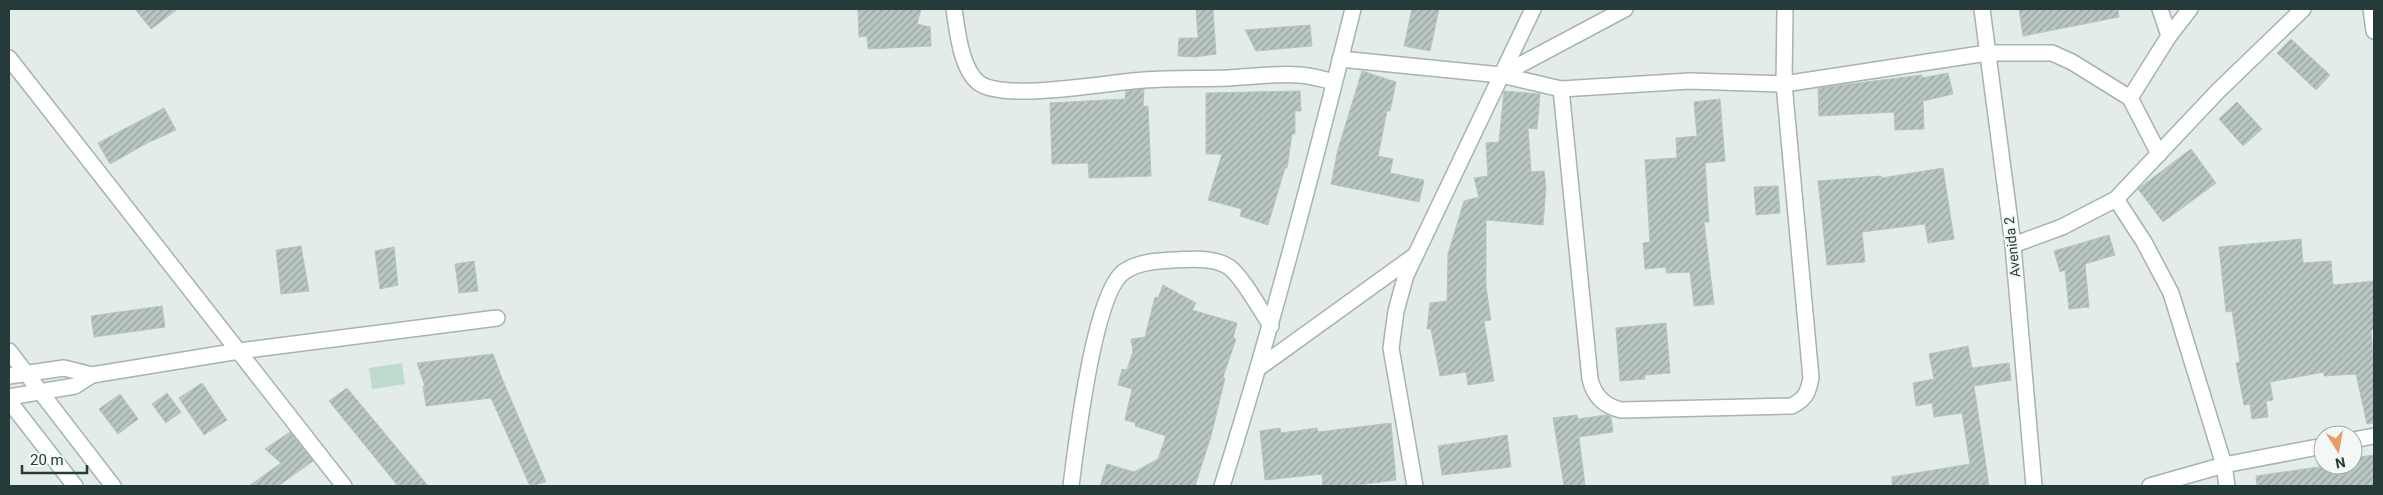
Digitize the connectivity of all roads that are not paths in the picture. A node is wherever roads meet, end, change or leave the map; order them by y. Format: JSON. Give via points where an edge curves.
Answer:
{"nodes":[{"id":1,"x":954,"y":9,"type":"edge"},
{"id":2,"x":1353,"y":9,"type":"edge"},
{"id":3,"x":1532,"y":9,"type":"edge"},
{"id":4,"x":1625,"y":9,"type":"edge"},
{"id":5,"x":1785,"y":9,"type":"edge"},
{"id":6,"x":1982,"y":9,"type":"edge"},
{"id":7,"x":2160,"y":9,"type":"edge"},
{"id":8,"x":2190,"y":9,"type":"edge"},
{"id":9,"x":2303,"y":9,"type":"edge"},
{"id":10,"x":2371,"y":9,"type":"edge"},
{"id":11,"x":2374,"y":31,"type":"edge"},
{"id":12,"x":2169,"y":36,"type":"junction"},
{"id":13,"x":1987,"y":53,"type":"junction"},
{"id":14,"x":9,"y":58,"type":"edge"},
{"id":15,"x":1340,"y":58,"type":"junction"},
{"id":16,"x":1501,"y":75,"type":"junction"},
{"id":17,"x":1334,"y":82,"type":"junction"},
{"id":18,"x":1784,"y":84,"type":"junction"},
{"id":19,"x":1561,"y":90,"type":"junction"},
{"id":20,"x":2130,"y":98,"type":"junction"},
{"id":21,"x":2159,"y":154,"type":"junction"},
{"id":22,"x":2116,"y":199,"type":"junction"},
{"id":23,"x":2012,"y":245,"type":"junction"},
{"id":24,"x":1415,"y":255,"type":"junction"},
{"id":25,"x":497,"y":318,"type":"dead end"},
{"id":26,"x":1271,"y":326,"type":"junction"},
{"id":27,"x":9,"y":351,"type":"edge"},
{"id":28,"x":239,"y":351,"type":"junction"},
{"id":29,"x":1260,"y":367,"type":"junction"},
{"id":30,"x":27,"y":374,"type":"junction"},
{"id":31,"x":92,"y":375,"type":"junction"},
{"id":32,"x":9,"y":376,"type":"edge"},
{"id":33,"x":39,"y":393,"type":"junction"},
{"id":34,"x":9,"y":397,"type":"edge"},
{"id":35,"x":9,"y":401,"type":"edge"},
{"id":36,"x":2313,"y":448,"type":"edge"},
{"id":37,"x":2224,"y":465,"type":"junction"},
{"id":38,"x":74,"y":486,"type":"edge"},
{"id":39,"x":112,"y":486,"type":"edge"},
{"id":40,"x":344,"y":486,"type":"edge"},
{"id":41,"x":1071,"y":486,"type":"edge"},
{"id":42,"x":1222,"y":486,"type":"edge"},
{"id":43,"x":1415,"y":486,"type":"edge"},
{"id":44,"x":2034,"y":486,"type":"edge"},
{"id":45,"x":2150,"y":486,"type":"edge"},
{"id":46,"x":2227,"y":486,"type":"edge"}],
"edges":[{"from":1,"to":17,"type":"street","via":[[969,70],[977,82],[1002,91],[1277,74]]},
{"from":2,"to":15,"type":"street"},
{"from":3,"to":16,"type":"street"},
{"from":4,"to":16,"type":"street"},
{"from":5,"to":18,"type":"street"},
{"from":6,"to":13,"type":"street","name":"Avenida 2"},
{"from":7,"to":12,"type":"street"},
{"from":8,"to":12,"type":"street"},
{"from":9,"to":21,"type":"street","via":[[2218,91]]},
{"from":10,"to":11,"type":"street"},
{"from":12,"to":20,"type":"street"},
{"from":13,"to":18,"type":"street"},
{"from":13,"to":20,"type":"street","via":[[2052,53]]},
{"from":13,"to":23,"type":"street","name":"Avenida 2"},
{"from":14,"to":28,"type":"street"},
{"from":15,"to":16,"type":"street"},
{"from":15,"to":17,"type":"street"},
{"from":16,"to":19,"type":"street"},
{"from":16,"to":24,"type":"street"},
{"from":17,"to":26,"type":"street"},
{"from":18,"to":19,"type":"street","via":[[1690,81]]},
{"from":18,"to":19,"type":"street","via":[[1811,378],[1804,399],[1792,406],[1621,410],[1599,398],[1590,379]]},
{"from":20,"to":21,"type":"street"},
{"from":21,"to":22,"type":"street"},
{"from":22,"to":23,"type":"street","via":[[2062,227]]},
{"from":22,"to":37,"type":"street","via":[[2171,293]]},
{"from":23,"to":44,"type":"street","name":"Avenida 2"},
{"from":24,"to":29,"type":"street"},
{"from":24,"to":43,"type":"street","via":[[1396,311],[1391,348]]},
{"from":25,"to":28,"type":"street"},
{"from":26,"to":29,"type":"street"},
{"from":26,"to":41,"type":"street","via":[[1228,267],[1209,261],[1183,259],[1147,262],[1124,271],[1111,287],[1103,311],[1084,392]]},
{"from":27,"to":30,"type":"street"},
{"from":28,"to":31,"type":"street"},
{"from":28,"to":40,"type":"street"},
{"from":29,"to":42,"type":"street"},
{"from":30,"to":31,"type":"street","via":[[64,368]]},
{"from":30,"to":32,"type":"street"},
{"from":30,"to":33,"type":"street"},
{"from":31,"to":33,"type":"street","via":[[75,386]]},
{"from":33,"to":34,"type":"street"},
{"from":33,"to":39,"type":"street"},
{"from":35,"to":38,"type":"street"},
{"from":36,"to":37,"type":"street"},
{"from":37,"to":45,"type":"street"},
{"from":37,"to":46,"type":"street"}]}
